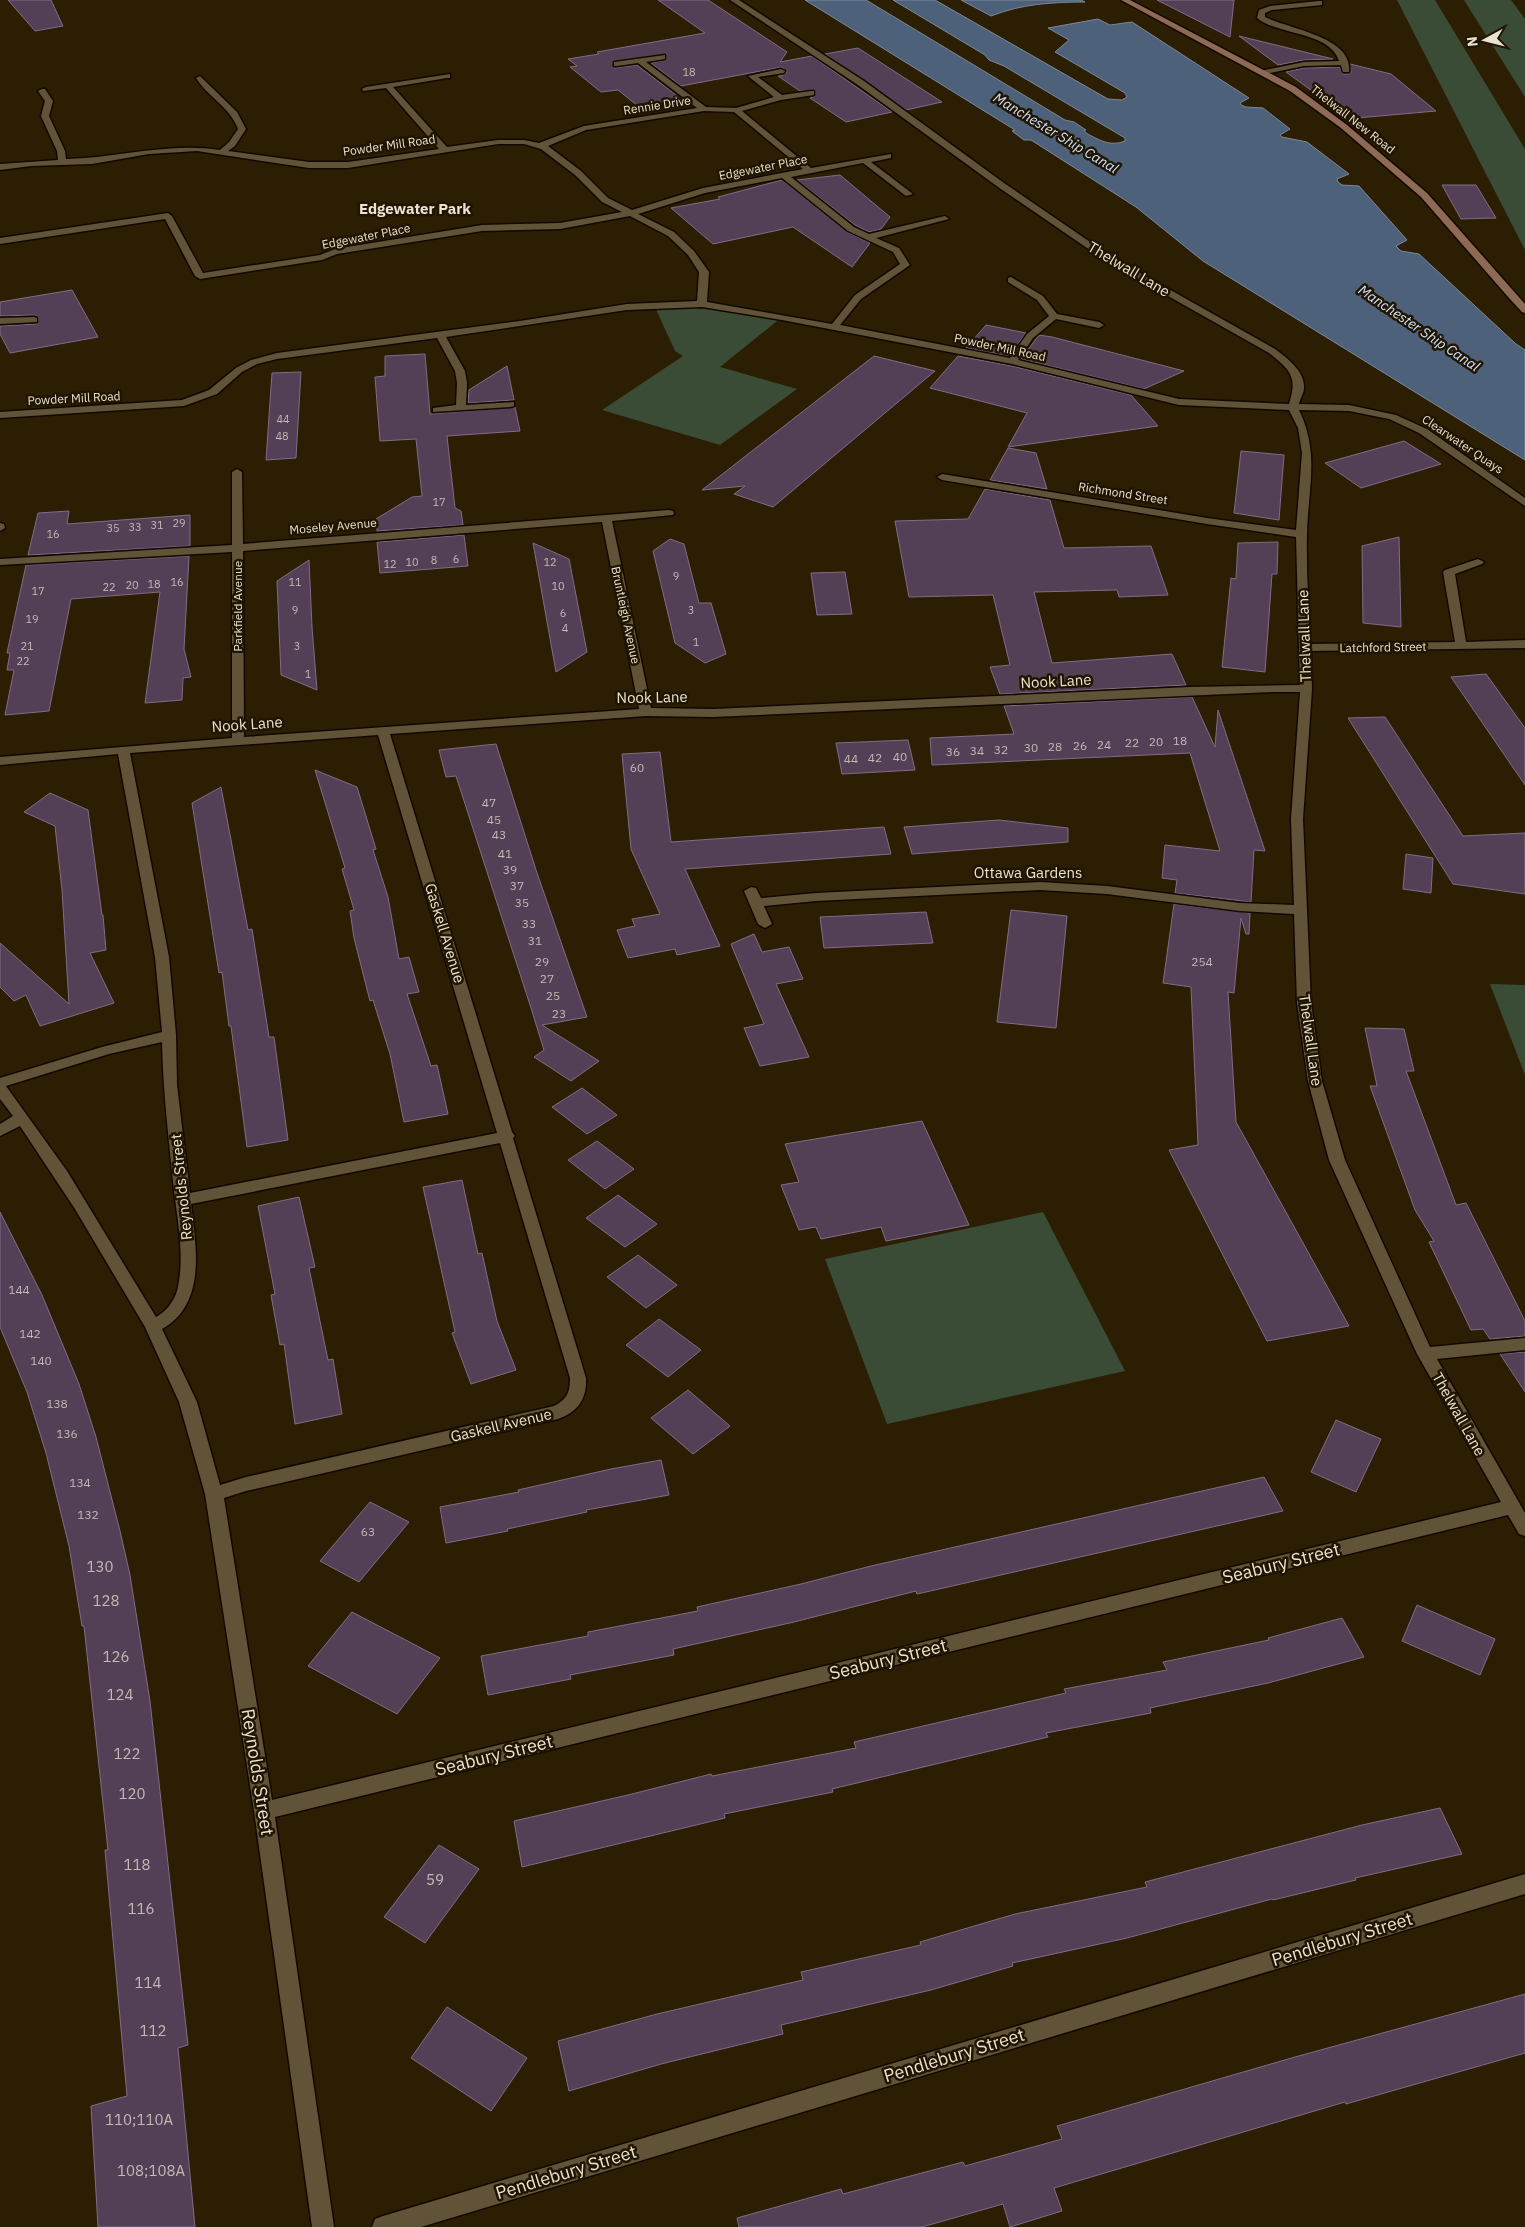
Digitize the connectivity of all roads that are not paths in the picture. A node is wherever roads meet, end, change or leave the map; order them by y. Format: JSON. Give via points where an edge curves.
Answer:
{"nodes":[{"id":1,"x":734,"y":0,"type":"edge"},
{"id":2,"x":1125,"y":0,"type":"edge"},
{"id":3,"x":1319,"y":4,"type":"edge"},
{"id":4,"x":662,"y":57,"type":"dead end"},
{"id":5,"x":640,"y":61,"type":"junction"},
{"id":6,"x":617,"y":64,"type":"dead end"},
{"id":7,"x":781,"y":71,"type":"dead end"},
{"id":8,"x":1263,"y":73,"type":"junction"},
{"id":9,"x":447,"y":76,"type":"dead end"},
{"id":10,"x":200,"y":78,"type":"dead end"},
{"id":11,"x":388,"y":86,"type":"junction"},
{"id":12,"x":366,"y":89,"type":"dead end"},
{"id":13,"x":42,"y":91,"type":"dead end"},
{"id":14,"x":811,"y":93,"type":"dead end"},
{"id":15,"x":780,"y":98,"type":"junction"},
{"id":16,"x":704,"y":109,"type":"junction"},
{"id":17,"x":736,"y":110,"type":"junction"},
{"id":18,"x":540,"y":146,"type":"junction"},
{"id":19,"x":445,"y":150,"type":"junction"},
{"id":20,"x":222,"y":152,"type":"junction"},
{"id":21,"x":888,"y":156,"type":"dead end"},
{"id":22,"x":865,"y":161,"type":"junction"},
{"id":23,"x":62,"y":162,"type":"junction"},
{"id":24,"x":0,"y":167,"type":"edge"},
{"id":25,"x":810,"y":170,"type":"junction"},
{"id":26,"x":785,"y":176,"type":"junction"},
{"id":27,"x":909,"y":194,"type":"dead end"},
{"id":28,"x":632,"y":213,"type":"junction"},
{"id":29,"x":946,"y":218,"type":"dead end"},
{"id":30,"x":869,"y":237,"type":"junction"},
{"id":31,"x":0,"y":241,"type":"edge"},
{"id":32,"x":1011,"y":280,"type":"dead end"},
{"id":33,"x":702,"y":304,"type":"junction"},
{"id":34,"x":1525,"y":310,"type":"edge"},
{"id":35,"x":1054,"y":316,"type":"junction"},
{"id":36,"x":0,"y":320,"type":"edge"},
{"id":37,"x":34,"y":320,"type":"dead end"},
{"id":38,"x":1099,"y":325,"type":"dead end"},
{"id":39,"x":834,"y":327,"type":"junction"},
{"id":40,"x":440,"y":334,"type":"junction"},
{"id":41,"x":1012,"y":361,"type":"junction"},
{"id":42,"x":510,"y":404,"type":"dead end"},
{"id":43,"x":1293,"y":407,"type":"junction"},
{"id":44,"x":461,"y":408,"type":"junction"},
{"id":45,"x":437,"y":410,"type":"dead end"},
{"id":46,"x":0,"y":415,"type":"edge"},
{"id":47,"x":237,"y":472,"type":"dead end"},
{"id":48,"x":942,"y":477,"type":"dead end"},
{"id":49,"x":1525,"y":503,"type":"edge"},
{"id":50,"x":669,"y":512,"type":"dead end"},
{"id":51,"x":606,"y":517,"type":"junction"},
{"id":52,"x":1301,"y":534,"type":"junction"},
{"id":53,"x":237,"y":548,"type":"junction"},
{"id":54,"x":0,"y":562,"type":"edge"},
{"id":55,"x":1478,"y":562,"type":"dead end"},
{"id":56,"x":1525,"y":644,"type":"edge"},
{"id":57,"x":1461,"y":645,"type":"junction"},
{"id":58,"x":1305,"y":648,"type":"junction"},
{"id":59,"x":1306,"y":690,"type":"junction"},
{"id":60,"x":646,"y":712,"type":"junction"},
{"id":61,"x":383,"y":730,"type":"junction"},
{"id":62,"x":238,"y":741,"type":"junction"},
{"id":63,"x":122,"y":750,"type":"junction"},
{"id":64,"x":0,"y":761,"type":"edge"},
{"id":65,"x":1299,"y":910,"type":"junction"},
{"id":66,"x":765,"y":924,"type":"dead end"},
{"id":67,"x":169,"y":1034,"type":"junction"},
{"id":68,"x":0,"y":1083,"type":"edge"},
{"id":69,"x":0,"y":1090,"type":"edge"},
{"id":70,"x":22,"y":1117,"type":"junction"},
{"id":71,"x":0,"y":1131,"type":"edge"},
{"id":72,"x":506,"y":1136,"type":"junction"},
{"id":73,"x":183,"y":1200,"type":"junction"},
{"id":74,"x":153,"y":1326,"type":"junction"},
{"id":75,"x":1525,"y":1344,"type":"edge"},
{"id":76,"x":1425,"y":1354,"type":"junction"},
{"id":77,"x":214,"y":1494,"type":"junction"},
{"id":78,"x":1511,"y":1507,"type":"junction"},
{"id":79,"x":1525,"y":1529,"type":"edge"},
{"id":80,"x":264,"y":1811,"type":"junction"},
{"id":81,"x":1525,"y":1884,"type":"edge"},
{"id":82,"x":323,"y":2227,"type":"edge"},
{"id":83,"x":383,"y":2227,"type":"edge"}],
"edges":[{"from":1,"to":43,"type":"street","name":"Thelwall Lane","via":[[861,83],[1109,259],[1272,351],[1289,365],[1297,379],[1299,388]]},
{"from":2,"to":8,"type":"main road","name":"Thelwall New Road"},
{"from":3,"to":8,"type":"street","via":[[1270,8],[1262,12],[1262,18],[1324,40],[1334,46],[1346,67],[1304,64]]},
{"from":4,"to":5,"type":"street"},
{"from":5,"to":6,"type":"street"},
{"from":5,"to":16,"type":"street"},
{"from":7,"to":15,"type":"street","via":[[752,76]]},
{"from":8,"to":34,"type":"main road","name":"Thelwall New Road","via":[[1317,106],[1390,164],[1424,196]]},
{"from":9,"to":11,"type":"street"},
{"from":10,"to":20,"type":"street","via":[[205,87],[239,115],[242,129]]},
{"from":11,"to":12,"type":"street"},
{"from":11,"to":19,"type":"street"},
{"from":13,"to":23,"type":"street","via":[[49,102],[45,116]]},
{"from":14,"to":15,"type":"street","name":"Rennie Drive"},
{"from":15,"to":17,"type":"street","name":"Rennie Drive"},
{"from":16,"to":17,"type":"street","name":"Rennie Drive"},
{"from":16,"to":18,"type":"street","name":"Rennie Drive","via":[[584,128]]},
{"from":17,"to":25,"type":"street"},
{"from":18,"to":19,"type":"street","name":"Powder Mill Road","via":[[498,142]]},
{"from":18,"to":28,"type":"street","name":"Powder Mill Road","via":[[578,173],[605,200]]},
{"from":19,"to":20,"type":"street","name":"Powder Mill Road","via":[[366,164],[328,166]]},
{"from":20,"to":23,"type":"street","name":"Powder Mill Road","via":[[173,150]]},
{"from":21,"to":22,"type":"street","name":"Edgewater Place"},
{"from":22,"to":25,"type":"street","name":"Edgewater Place"},
{"from":22,"to":27,"type":"street"},
{"from":23,"to":24,"type":"street","name":"Powder Mill Road"},
{"from":25,"to":26,"type":"street","name":"Edgewater Place"},
{"from":26,"to":28,"type":"street","name":"Edgewater Place","via":[[703,191]]},
{"from":26,"to":30,"type":"street","via":[[851,229]]},
{"from":28,"to":31,"type":"street","name":"Edgewater Place","via":[[560,226],[482,228],[200,276],[168,216]]},
{"from":28,"to":33,"type":"street","name":"Powder Mill Road","via":[[671,234],[691,252],[704,272]]},
{"from":29,"to":30,"type":"street"},
{"from":30,"to":39,"type":"street","via":[[896,250],[905,265],[858,298]]},
{"from":32,"to":35,"type":"street","via":[[1040,298]]},
{"from":33,"to":39,"type":"street","name":"Powder Mill Road"},
{"from":33,"to":40,"type":"street","name":"Powder Mill Road","via":[[627,306]]},
{"from":35,"to":38,"type":"street"},
{"from":35,"to":41,"type":"street","via":[[1030,336]]},
{"from":36,"to":37,"type":"street"},
{"from":39,"to":41,"type":"street","name":"Powder Mill Road"},
{"from":40,"to":44,"type":"street","via":[[462,382]]},
{"from":40,"to":46,"type":"street","name":"Powder Mill Road","via":[[277,356],[254,362],[213,392],[184,403]]},
{"from":41,"to":43,"type":"street","name":"Powder Mill Road","via":[[1178,402]]},
{"from":42,"to":44,"type":"street"},
{"from":43,"to":49,"type":"street","name":"Clearwater Quays","via":[[1349,408],[1408,424],[1447,447]]},
{"from":43,"to":52,"type":"street","name":"Thelwall Lane","via":[[1303,428],[1307,453]]},
{"from":44,"to":45,"type":"street"},
{"from":47,"to":53,"type":"street","name":"Parkfield Avenue"},
{"from":48,"to":52,"type":"street","name":"Richmond Street"},
{"from":50,"to":51,"type":"street","name":"Moseley Avenue"},
{"from":51,"to":53,"type":"street","name":"Moseley Avenue"},
{"from":51,"to":60,"type":"street","name":"Bruntleigh Avenue"},
{"from":52,"to":58,"type":"street","name":"Thelwall Lane"},
{"from":53,"to":54,"type":"street","name":"Moseley Avenue"},
{"from":53,"to":62,"type":"street","name":"Parkfield Avenue"},
{"from":55,"to":57,"type":"street","via":[[1449,572]]},
{"from":56,"to":57,"type":"street","name":"Latchford Street"},
{"from":57,"to":58,"type":"street","name":"Latchford Street"},
{"from":58,"to":59,"type":"street","name":"Thelwall Lane"},
{"from":59,"to":60,"type":"street","name":"Nook Lane","via":[[1272,688],[713,712]]},
{"from":59,"to":65,"type":"street","name":"Thelwall Lane","via":[[1297,818]]},
{"from":60,"to":61,"type":"street","name":"Nook Lane"},
{"from":61,"to":62,"type":"street","name":"Nook Lane"},
{"from":61,"to":72,"type":"street","name":"Gaskell Avenue"},
{"from":62,"to":63,"type":"street","name":"Nook Lane"},
{"from":63,"to":64,"type":"street","name":"Nook Lane"},
{"from":63,"to":67,"type":"street","name":"Reynolds Street","via":[[162,957]]},
{"from":65,"to":66,"type":"street","name":"Ottawa Gardens","via":[[1040,886],[754,897]]},
{"from":65,"to":76,"type":"street","name":"Thelwall Lane","via":[[1304,1003],[1315,1082],[1338,1160]]},
{"from":67,"to":68,"type":"street"},
{"from":67,"to":73,"type":"street","name":"Reynolds Street","via":[[170,1085]]},
{"from":69,"to":70,"type":"street","name":"Reynolds Street"},
{"from":70,"to":71,"type":"street"},
{"from":70,"to":74,"type":"street","name":"Reynolds Street","via":[[89,1218]]},
{"from":72,"to":73,"type":"street"},
{"from":72,"to":77,"type":"street","name":"Gaskell Avenue","via":[[578,1378],[579,1390],[570,1406],[558,1412]]},
{"from":73,"to":74,"type":"street","name":"Reynolds Street","via":[[188,1270],[185,1292],[176,1309]]},
{"from":74,"to":77,"type":"street","name":"Reynolds Street","via":[[188,1402]]},
{"from":75,"to":76,"type":"street"},
{"from":76,"to":78,"type":"street","name":"Thelwall Lane"},
{"from":77,"to":80,"type":"street","name":"Reynolds Street"},
{"from":78,"to":79,"type":"street","name":"Thelwall Lane"},
{"from":78,"to":80,"type":"street","name":"Seabury Street"},
{"from":80,"to":82,"type":"street","name":"Reynolds Street"},
{"from":81,"to":83,"type":"street","name":"Pendlebury Street"}]}
